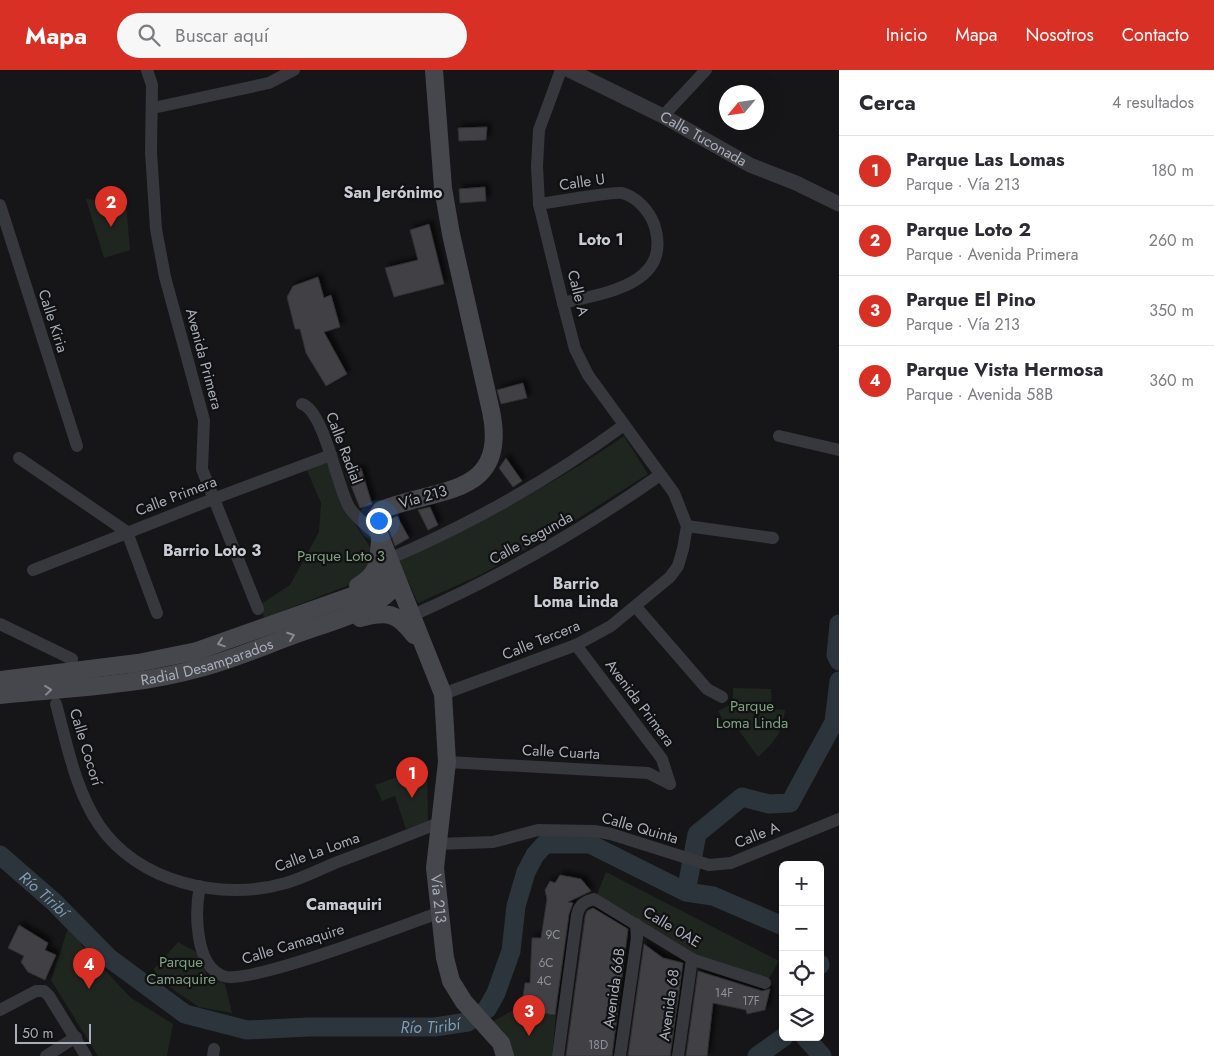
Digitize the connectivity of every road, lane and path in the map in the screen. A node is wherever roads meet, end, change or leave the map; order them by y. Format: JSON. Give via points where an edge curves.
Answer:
{"nodes":[{"id":1,"x":147,"y":70,"type":"edge"},
{"id":2,"x":294,"y":70,"type":"edge"},
{"id":3,"x":434,"y":70,"type":"edge"},
{"id":4,"x":560,"y":70,"type":"edge"},
{"id":5,"x":569,"y":70,"type":"edge"},
{"id":6,"x":706,"y":70,"type":"edge"},
{"id":7,"x":153,"y":108,"type":"junction"},
{"id":8,"x":663,"y":116,"type":"junction"},
{"id":9,"x":539,"y":204,"type":"junction"},
{"id":10,"x":839,"y":204,"type":"edge"},
{"id":11,"x":0,"y":205,"type":"edge"},
{"id":12,"x":563,"y":303,"type":"junction"},
{"id":13,"x":302,"y":404,"type":"dead end"},
{"id":14,"x":624,"y":425,"type":"junction"},
{"id":15,"x":779,"y":436,"type":"dead end"},
{"id":16,"x":77,"y":446,"type":"dead end"},
{"id":17,"x":839,"y":450,"type":"edge"},
{"id":18,"x":331,"y":455,"type":"junction"},
{"id":19,"x":19,"y":458,"type":"dead end"},
{"id":20,"x":660,"y":475,"type":"junction"},
{"id":21,"x":212,"y":499,"type":"junction"},
{"id":22,"x":350,"y":508,"type":"junction"},
{"id":23,"x":381,"y":510,"type":"junction"},
{"id":24,"x":687,"y":526,"type":"junction"},
{"id":25,"x":127,"y":532,"type":"junction"},
{"id":26,"x":380,"y":538,"type":"junction"},
{"id":27,"x":773,"y":538,"type":"dead end"},
{"id":28,"x":33,"y":570,"type":"dead end"},
{"id":29,"x":394,"y":571,"type":"junction"},
{"id":30,"x":636,"y":607,"type":"junction"},
{"id":31,"x":258,"y":609,"type":"dead end"},
{"id":32,"x":157,"y":613,"type":"dead end"},
{"id":33,"x":377,"y":613,"type":"junction"},
{"id":34,"x":328,"y":614,"type":"junction"},
{"id":35,"x":411,"y":616,"type":"junction"},
{"id":36,"x":0,"y":624,"type":"edge"},
{"id":37,"x":576,"y":645,"type":"junction"},
{"id":38,"x":427,"y":653,"type":"junction"},
{"id":39,"x":72,"y":659,"type":"dead end"},
{"id":40,"x":0,"y":680,"type":"edge"},
{"id":41,"x":443,"y":694,"type":"junction"},
{"id":42,"x":0,"y":695,"type":"edge"},
{"id":43,"x":722,"y":697,"type":"dead end"},
{"id":44,"x":56,"y":704,"type":"dead end"},
{"id":45,"x":447,"y":762,"type":"junction"},
{"id":46,"x":670,"y":784,"type":"joint"},
{"id":47,"x":839,"y":820,"type":"edge"},
{"id":48,"x":441,"y":822,"type":"junction"},
{"id":49,"x":438,"y":844,"type":"junction"},
{"id":50,"x":684,"y":858,"type":"joint"},
{"id":51,"x":200,"y":886,"type":"junction"},
{"id":52,"x":438,"y":913,"type":"junction"},
{"id":53,"x":636,"y":924,"type":"junction"},
{"id":54,"x":692,"y":959,"type":"junction"},
{"id":55,"x":765,"y":983,"type":"dead end"},
{"id":56,"x":0,"y":1010,"type":"edge"},
{"id":57,"x":76,"y":1037,"type":"junction"},
{"id":58,"x":46,"y":1056,"type":"edge"},
{"id":59,"x":86,"y":1056,"type":"edge"},
{"id":60,"x":504,"y":1056,"type":"edge"},
{"id":61,"x":558,"y":1056,"type":"edge"},
{"id":62,"x":620,"y":1056,"type":"edge"},
{"id":63,"x":678,"y":1056,"type":"edge"}],
"edges":[{"from":1,"to":7,"type":"street","name":"Avenida Primera","via":[[152,85]]},
{"from":2,"to":7,"type":"street","via":[[269,83]]},
{"from":3,"to":23,"type":"main road","name":"Vía 213","via":[[443,188],[491,409],[495,447],[484,471],[465,485]]},
{"from":4,"to":9,"type":"street","name":"Calle A","via":[[539,130]]},
{"from":5,"to":8,"type":"street","name":"Calle Tuconada"},
{"from":6,"to":8,"type":"street"},
{"from":7,"to":21,"type":"street","name":"Avenida Primera","via":[[151,152],[156,229],[165,277],[204,420],[202,469]]},
{"from":8,"to":10,"type":"street","name":"Calle Tuconada","via":[[750,165],[796,182]]},
{"from":9,"to":12,"type":"street","name":"Calle A"},
{"from":9,"to":12,"type":"street","name":"Calle U","via":[[622,193],[639,202],[651,217],[657,234],[652,264],[634,283]]},
{"from":11,"to":16,"type":"street","name":"Calle Kiria"},
{"from":12,"to":14,"type":"street","name":"Calle A","via":[[575,349],[588,375]]},
{"from":13,"to":18,"type":"street","name":"Calle Radial","via":[[312,411]]},
{"from":14,"to":20,"type":"street","name":"Calle A"},
{"from":14,"to":29,"type":"street","via":[[561,470],[460,527]]},
{"from":15,"to":17,"type":"street"},
{"from":18,"to":21,"type":"street","name":"Calle Primera"},
{"from":18,"to":22,"type":"street","name":"Calle Radial"},
{"from":19,"to":25,"type":"street"},
{"from":20,"to":24,"type":"street","name":"Calle A","via":[[674,492]]},
{"from":20,"to":35,"type":"street","name":"Calle Segunda","via":[[540,553]]},
{"from":21,"to":25,"type":"street","name":"Calle Primera"},
{"from":21,"to":31,"type":"street","name":"Avenida Primera"},
{"from":22,"to":23,"type":"street","name":"Calle Radial","via":[[362,513]]},
{"from":22,"to":26,"type":"street","name":"Calle Radial"},
{"from":23,"to":26,"type":"main road","name":"Vía 213","via":[[374,521]]},
{"from":24,"to":27,"type":"street"},
{"from":24,"to":30,"type":"street","name":"Calle Tercera","via":[[678,566]]},
{"from":25,"to":28,"type":"street","name":"Calle Primera"},
{"from":25,"to":32,"type":"street"},
{"from":26,"to":29,"type":"main road","name":"Vía 213"},
{"from":26,"to":34,"type":"main road","via":[[376,570],[371,579]]},
{"from":29,"to":34,"type":"main road","name":"Radial Desamparados","via":[[388,596],[376,603]]},
{"from":29,"to":35,"type":"main road","name":"Vía 213"},
{"from":30,"to":37,"type":"street","name":"Calle Tercera","via":[[611,626]]},
{"from":30,"to":43,"type":"street","via":[[707,689]]},
{"from":33,"to":34,"type":"main road","via":[[347,621]]},
{"from":33,"to":35,"type":"main road","via":[[394,611]]},
{"from":33,"to":38,"type":"main road","via":[[404,620]]},
{"from":34,"to":40,"type":"main road","name":"Radial Desamparados","one_way":true,"via":[[197,651],[138,663]]},
{"from":42,"to":34,"type":"main road","name":"Radial Desamparados","one_way":true,"via":[[143,680],[201,668]]},
{"from":35,"to":38,"type":"main road","name":"Vía 213"},
{"from":36,"to":39,"type":"street"},
{"from":37,"to":41,"type":"street","name":"Calle Tercera"},
{"from":37,"to":46,"type":"street","name":"Avenida Primera","via":[[662,759]]},
{"from":38,"to":41,"type":"main road","name":"Vía 213"},
{"from":41,"to":45,"type":"main road","name":"Vía 213"},
{"from":44,"to":51,"type":"street","name":"Calle Cocorí","via":[[77,780],[104,831],[127,855],[150,870],[169,879]]},
{"from":45,"to":46,"type":"street","name":"Calle Cuarta","via":[[648,773]]},
{"from":45,"to":48,"type":"main road","name":"Vía 213"},
{"from":47,"to":50,"type":"street","name":"Calle A","via":[[731,863],[709,865]]},
{"from":48,"to":49,"type":"main road","name":"Vía 213"},
{"from":48,"to":51,"type":"street","name":"Calle La Loma","via":[[285,883],[254,888]]},
{"from":49,"to":50,"type":"street","name":"Calle Quinta","via":[[493,842],[538,830],[594,831]]},
{"from":49,"to":52,"type":"main road","name":"Vía 213","via":[[435,868]]},
{"from":51,"to":52,"type":"street","name":"Calle Camaquire","via":[[196,904],[199,941],[212,970],[234,978],[269,972]]},
{"from":52,"to":60,"type":"main road","name":"Vía 213","via":[[451,981],[464,1002],[501,1043]]},
{"from":53,"to":54,"type":"street","name":"Calle 0AE"},
{"from":53,"to":61,"type":"street","name":"Calle 0AE","via":[[594,898],[579,908]]},
{"from":53,"to":62,"type":"street","name":"Avenida 66B","via":[[637,938]]},
{"from":54,"to":55,"type":"street","name":"Calle 0AE"},
{"from":54,"to":63,"type":"street","name":"Avenida 68"},
{"from":56,"to":57,"type":"street","via":[[44,991]]},
{"from":57,"to":58,"type":"street"},
{"from":57,"to":59,"type":"street"}]}
